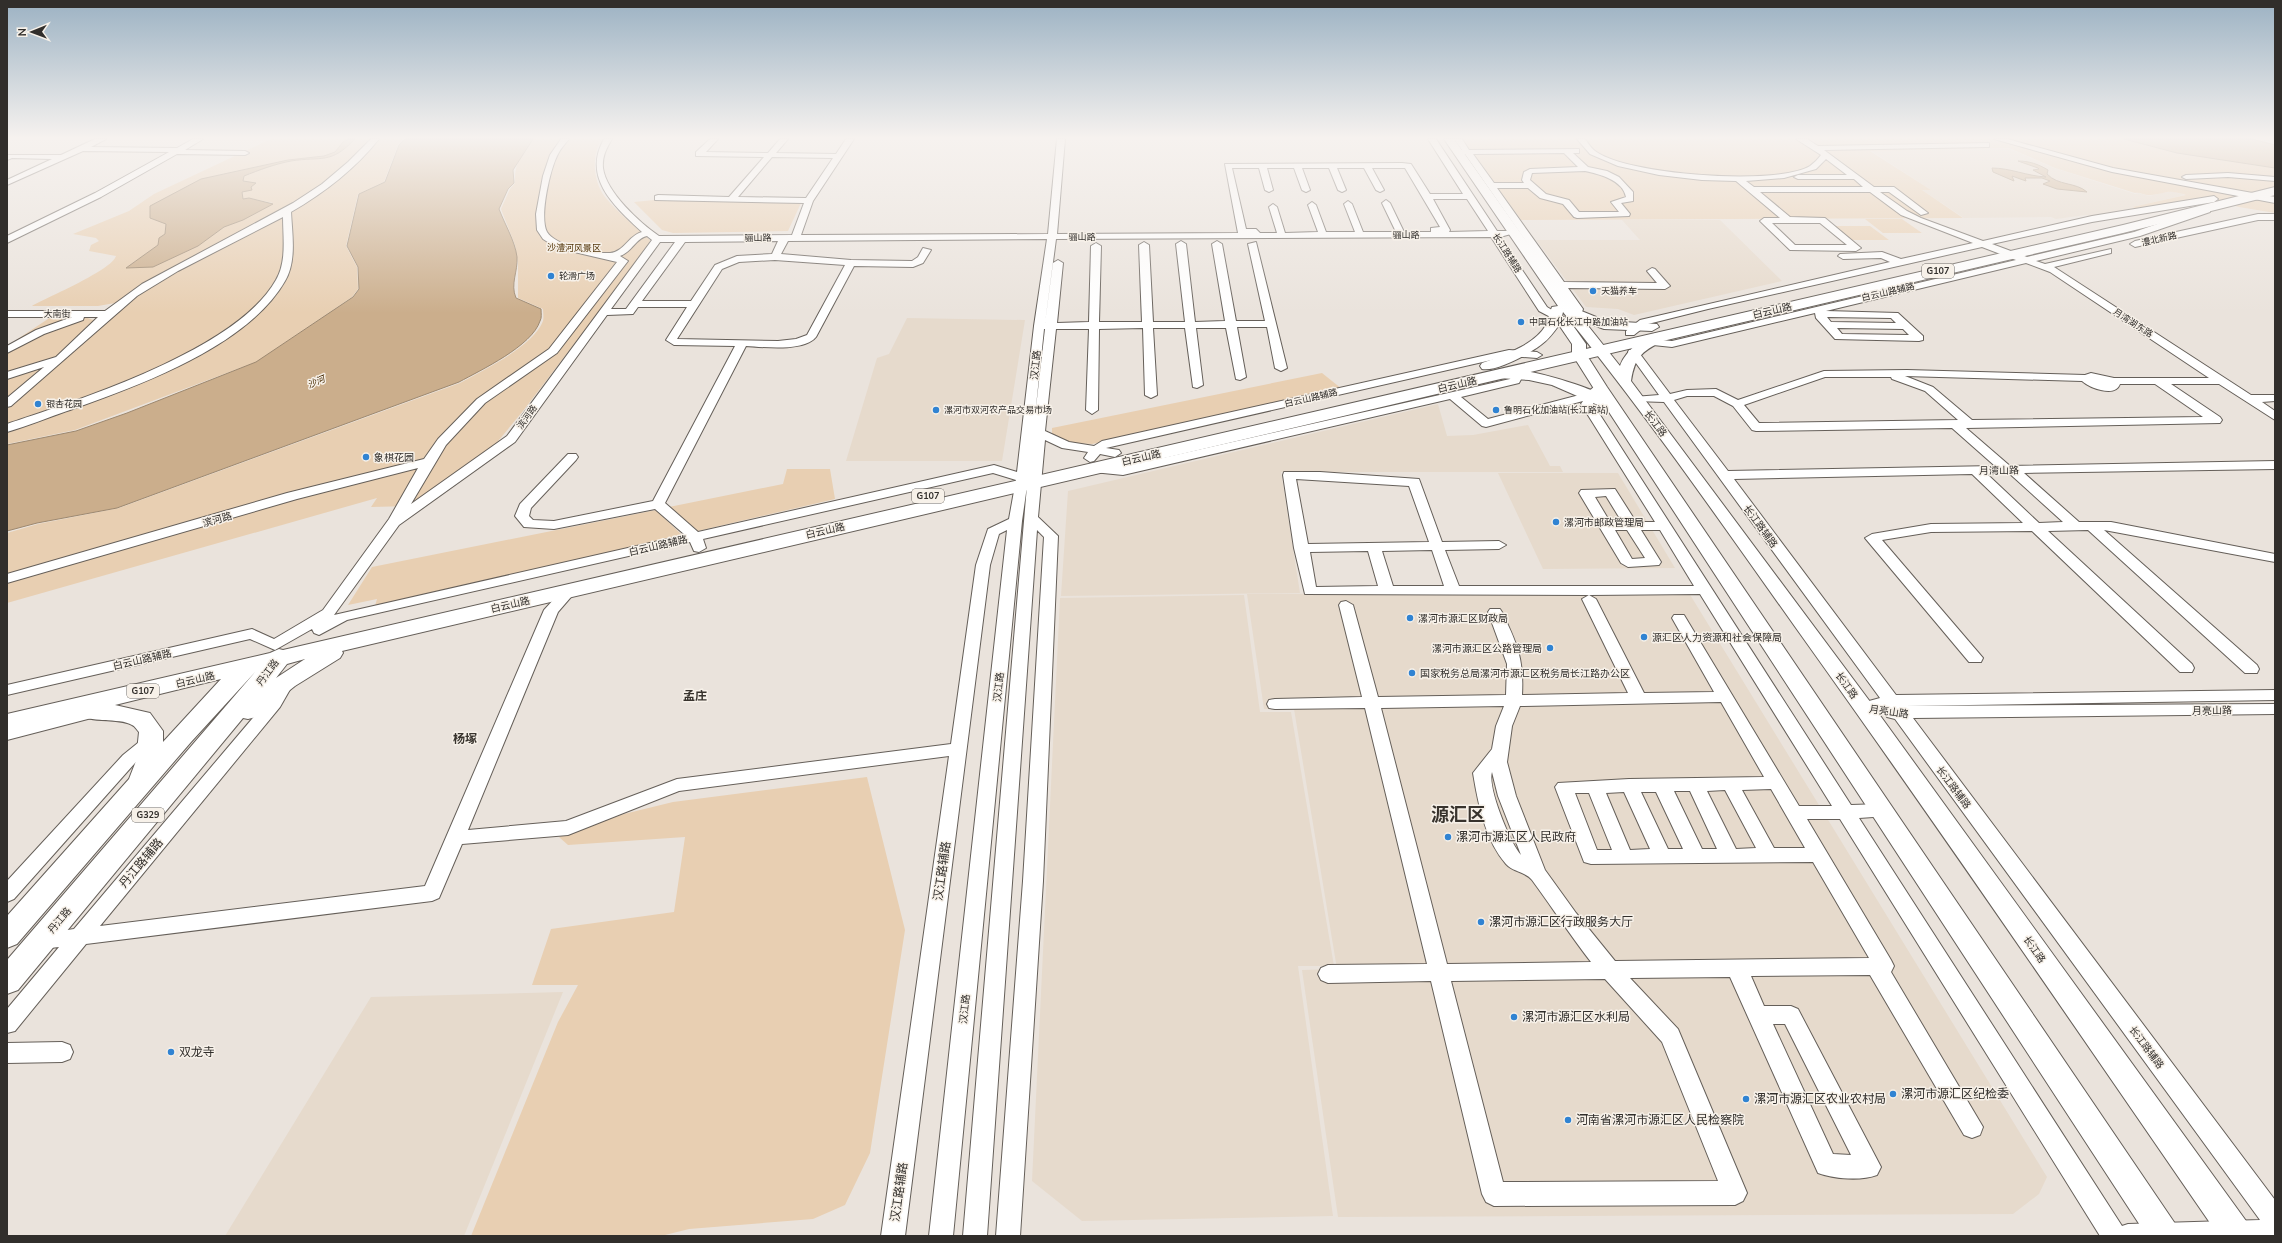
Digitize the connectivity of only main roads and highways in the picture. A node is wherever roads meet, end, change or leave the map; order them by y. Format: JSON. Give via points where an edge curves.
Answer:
{"nodes":[{"id":1,"x":1486,"y":197,"type":"edge"},
{"id":2,"x":1489,"y":197,"type":"edge"},
{"id":3,"x":2238,"y":197,"type":"edge"},
{"id":4,"x":2234,"y":198,"type":"junction"},
{"id":5,"x":2008,"y":251,"type":"junction"},
{"id":6,"x":1566,"y":315,"type":"junction"},
{"id":7,"x":1643,"y":337,"type":"junction"},
{"id":8,"x":1588,"y":347,"type":"junction"},
{"id":9,"x":1524,"y":363,"type":"junction"},
{"id":10,"x":1492,"y":370,"type":"junction"},
{"id":11,"x":1624,"y":381,"type":"junction"},
{"id":12,"x":1596,"y":391,"type":"junction"},
{"id":13,"x":1099,"y":457,"type":"junction"},
{"id":14,"x":1026,"y":477,"type":"junction"},
{"id":15,"x":281,"y":662,"type":"junction"},
{"id":16,"x":244,"y":668,"type":"junction"},
{"id":17,"x":7,"y":707,"type":"edge"},
{"id":18,"x":64,"y":709,"type":"junction"},
{"id":19,"x":7,"y":722,"type":"edge"},
{"id":20,"x":139,"y":786,"type":"junction"},
{"id":21,"x":7,"y":936,"type":"edge"},
{"id":22,"x":7,"y":981,"type":"edge"},
{"id":23,"x":2165,"y":1235,"type":"edge"},
{"id":24,"x":2237,"y":1235,"type":"edge"}],
"edges":[{"from":1,"to":6,"type":"main road","name":"长江路","via":[[1507,234]]},
{"from":2,"to":6,"type":"main road","name":"长江路"},
{"from":3,"to":4,"type":"highway","name":"白云山路","number":"G107"},
{"from":4,"to":5,"type":"highway","name":"白云山路","number":"G107","via":[[2123,229]]},
{"from":4,"to":5,"type":"highway","name":"白云山路","number":"G107","via":[[2214,199]]},
{"from":5,"to":7,"type":"highway","name":"白云山路","number":"G107","via":[[1801,303]]},
{"from":5,"to":7,"type":"highway","name":"白云山路","number":"G107","via":[[1913,269]]},
{"from":6,"to":7,"type":"main road"},
{"from":6,"to":8,"type":"main road","name":"长江路"},
{"from":6,"to":9,"type":"main road","via":[[1542,338]]},
{"from":7,"to":8,"type":"highway","name":"白云山路","number":"G107"},
{"from":7,"to":11,"type":"main road","via":[[1626,363]]},
{"from":8,"to":9,"type":"highway","name":"白云山路","number":"G107"},
{"from":8,"to":11,"type":"main road","name":"长江路"},
{"from":8,"to":12,"type":"main road","name":"长江路"},
{"from":9,"to":10,"type":"highway","name":"白云山路","number":"G107"},
{"from":9,"to":12,"type":"main road","via":[[1561,381]]},
{"from":10,"to":13,"type":"highway","name":"白云山路","number":"G107"},
{"from":10,"to":13,"type":"highway","name":"白云山路","number":"G107"},
{"from":11,"to":24,"type":"main road","name":"长江路","via":[[1864,708]]},
{"from":12,"to":23,"type":"main road","name":"长江路","via":[[1614,407]]},
{"from":13,"to":14,"type":"highway","name":"白云山路","number":"G107"},
{"from":14,"to":15,"type":"highway","name":"白云山路","number":"G107","via":[[364,639],[325,656]]},
{"from":14,"to":15,"type":"highway","name":"白云山路","number":"G107","via":[[697,542],[305,637]]},
{"from":15,"to":16,"type":"highway","name":"丹江路","number":"G329"},
{"from":15,"to":17,"type":"highway","name":"白云山路","number":"G107"},
{"from":15,"to":22,"type":"highway","name":"丹江路","number":"G329"},
{"from":16,"to":18,"type":"highway","name":"白云山路","number":"G107"},
{"from":16,"to":20,"type":"highway","name":"丹江路","number":"G329"},
{"from":18,"to":19,"type":"highway","name":"白云山路","number":"G107"},
{"from":18,"to":20,"type":"highway","via":[[119,713],[140,719],[151,731],[149,761]]},
{"from":20,"to":21,"type":"highway","name":"丹江路","number":"G329"}]}
